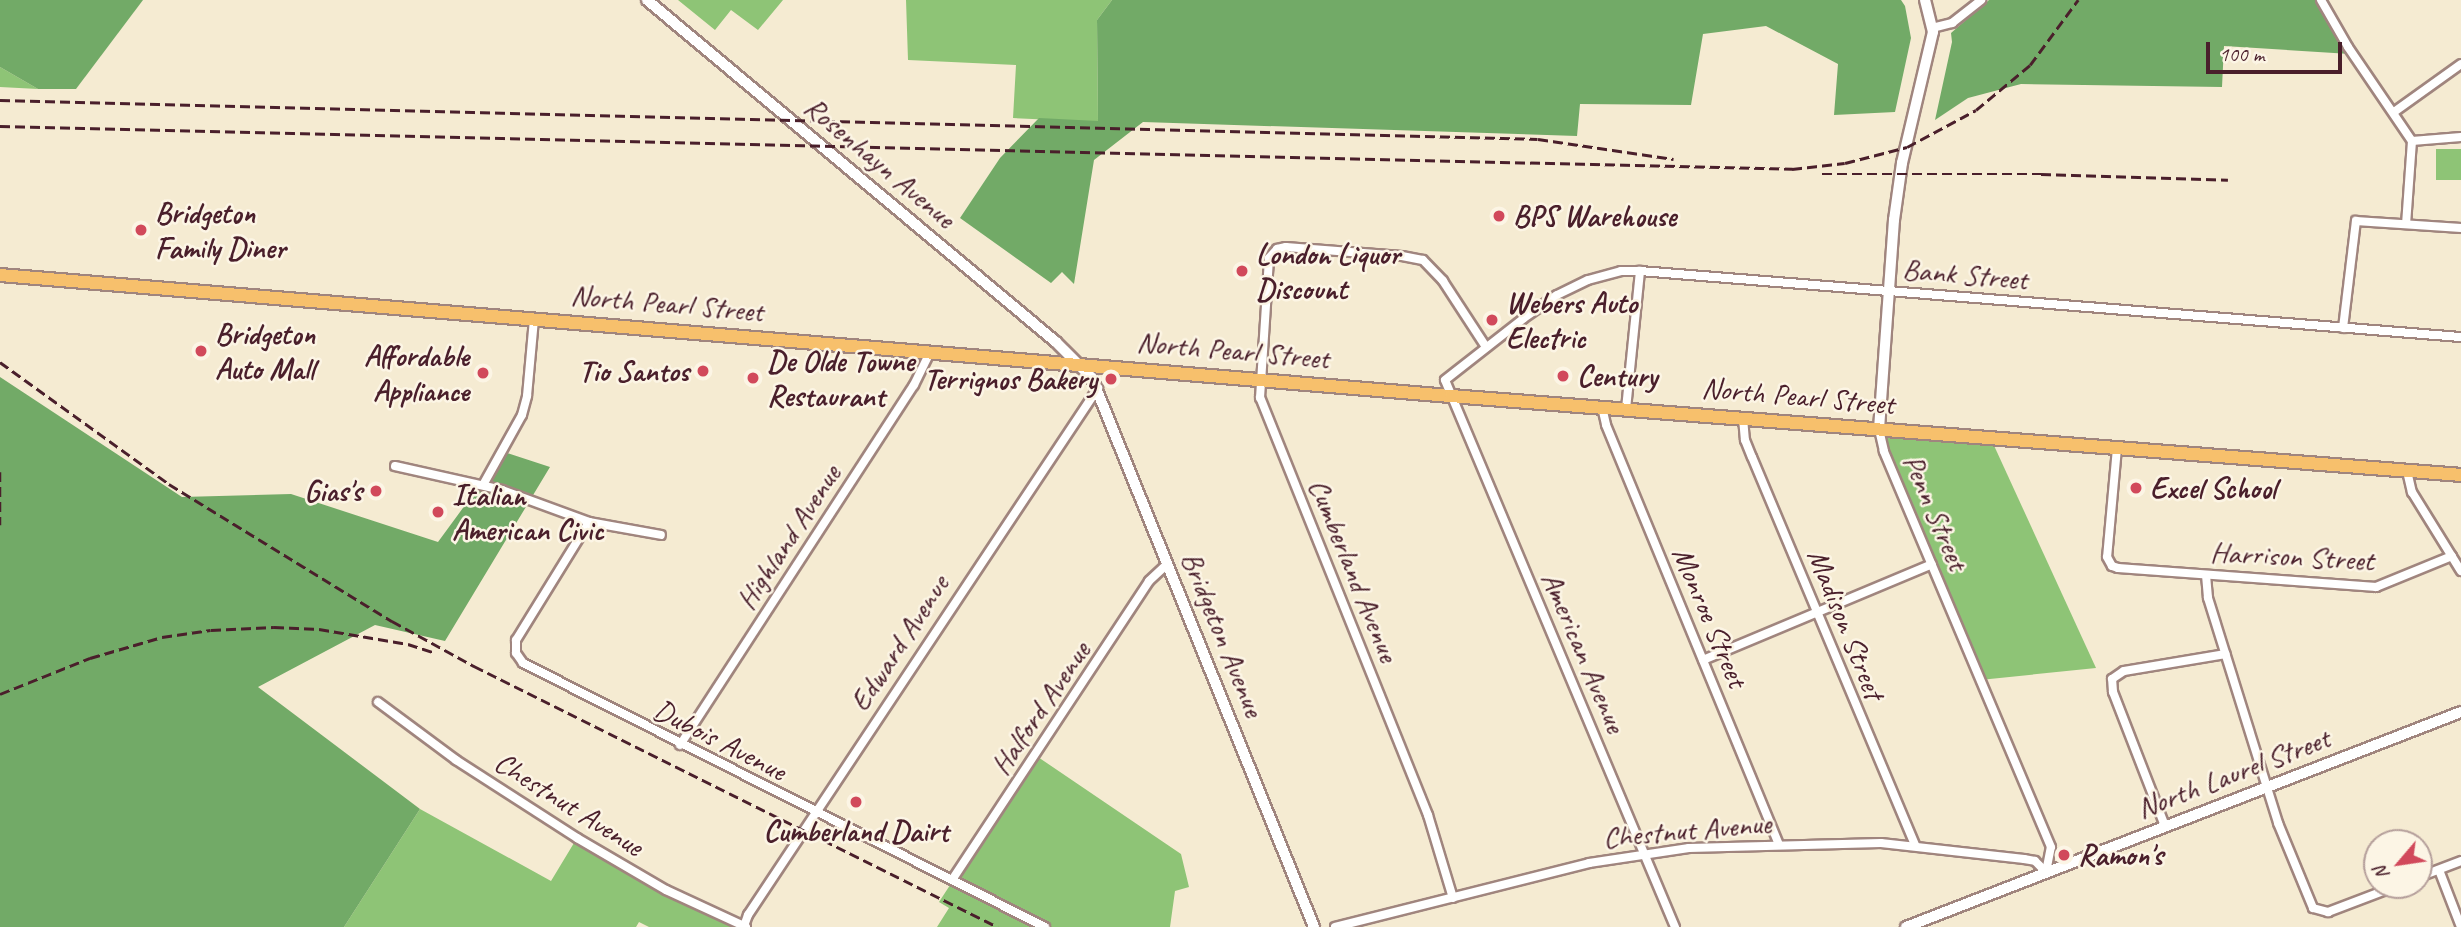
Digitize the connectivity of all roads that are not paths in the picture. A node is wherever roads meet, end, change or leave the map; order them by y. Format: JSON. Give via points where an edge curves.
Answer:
{"nodes":[{"id":1,"x":647,"y":0,"type":"edge"},
{"id":2,"x":1925,"y":0,"type":"edge"},
{"id":3,"x":1981,"y":0,"type":"edge"},
{"id":4,"x":2321,"y":0,"type":"edge"},
{"id":5,"x":1932,"y":28,"type":"junction"},
{"id":6,"x":2461,"y":64,"type":"edge"},
{"id":7,"x":2394,"y":112,"type":"junction"},
{"id":8,"x":2461,"y":137,"type":"edge"},
{"id":9,"x":2412,"y":141,"type":"junction"},
{"id":10,"x":2406,"y":224,"type":"junction"},
{"id":11,"x":2461,"y":228,"type":"edge"},
{"id":12,"x":1640,"y":271,"type":"junction"},
{"id":13,"x":0,"y":275,"type":"edge"},
{"id":14,"x":1889,"y":291,"type":"junction"},
{"id":15,"x":534,"y":319,"type":"junction"},
{"id":16,"x":2343,"y":328,"type":"junction"},
{"id":17,"x":2461,"y":337,"type":"edge"},
{"id":18,"x":1486,"y":347,"type":"junction"},
{"id":19,"x":930,"y":352,"type":"junction"},
{"id":20,"x":1080,"y":364,"type":"junction"},
{"id":21,"x":1260,"y":378,"type":"junction"},
{"id":22,"x":1098,"y":388,"type":"junction"},
{"id":23,"x":1451,"y":396,"type":"junction"},
{"id":24,"x":1602,"y":407,"type":"junction"},
{"id":25,"x":1626,"y":409,"type":"junction"},
{"id":26,"x":1743,"y":418,"type":"junction"},
{"id":27,"x":1879,"y":429,"type":"junction"},
{"id":28,"x":2117,"y":448,"type":"junction"},
{"id":29,"x":395,"y":466,"type":"dead end"},
{"id":30,"x":2407,"y":471,"type":"junction"},
{"id":31,"x":2461,"y":475,"type":"edge"},
{"id":32,"x":483,"y":485,"type":"junction"},
{"id":33,"x":589,"y":522,"type":"junction"},
{"id":34,"x":661,"y":535,"type":"dead end"},
{"id":35,"x":2452,"y":556,"type":"junction"},
{"id":36,"x":1167,"y":564,"type":"junction"},
{"id":37,"x":1932,"y":564,"type":"junction"},
{"id":38,"x":2461,"y":571,"type":"edge"},
{"id":39,"x":2206,"y":575,"type":"junction"},
{"id":40,"x":1816,"y":612,"type":"junction"},
{"id":41,"x":2226,"y":654,"type":"junction"},
{"id":42,"x":1703,"y":660,"type":"junction"},
{"id":43,"x":378,"y":702,"type":"dead end"},
{"id":44,"x":2461,"y":712,"type":"edge"},
{"id":45,"x":680,"y":745,"type":"junction"},
{"id":46,"x":2268,"y":788,"type":"junction"},
{"id":47,"x":815,"y":813,"type":"junction"},
{"id":48,"x":2165,"y":827,"type":"junction"},
{"id":49,"x":1779,"y":844,"type":"junction"},
{"id":50,"x":1915,"y":845,"type":"junction"},
{"id":51,"x":1645,"y":853,"type":"junction"},
{"id":52,"x":2461,"y":861,"type":"edge"},
{"id":53,"x":2440,"y":870,"type":"junction"},
{"id":54,"x":2046,"y":872,"type":"junction"},
{"id":55,"x":2433,"y":872,"type":"edge"},
{"id":56,"x":952,"y":880,"type":"junction"},
{"id":57,"x":1453,"y":898,"type":"junction"},
{"id":58,"x":2363,"y":899,"type":"edge"},
{"id":59,"x":745,"y":927,"type":"edge"},
{"id":60,"x":1045,"y":927,"type":"edge"},
{"id":61,"x":1314,"y":927,"type":"edge"},
{"id":62,"x":1335,"y":927,"type":"edge"},
{"id":63,"x":1675,"y":927,"type":"edge"},
{"id":64,"x":1906,"y":927,"type":"edge"},
{"id":65,"x":2461,"y":927,"type":"edge"}],
"edges":[{"from":1,"to":20,"type":"street","name":"Rosenhayn Avenue"},
{"from":2,"to":5,"type":"street"},
{"from":3,"to":5,"type":"street","via":[[1952,23]]},
{"from":4,"to":7,"type":"street"},
{"from":5,"to":14,"type":"street","name":"Penn Street","via":[[1930,55],[1902,163]]},
{"from":6,"to":7,"type":"street"},
{"from":7,"to":9,"type":"street"},
{"from":8,"to":9,"type":"street"},
{"from":9,"to":10,"type":"street"},
{"from":10,"to":11,"type":"street"},
{"from":10,"to":16,"type":"street","via":[[2356,221]]},
{"from":12,"to":14,"type":"street","name":"Bank Street"},
{"from":12,"to":18,"type":"street","name":"Bank Street","via":[[1606,275],[1574,286]]},
{"from":12,"to":25,"type":"street"},
{"from":13,"to":15,"type":"main road","name":"North Pearl Street"},
{"from":14,"to":16,"type":"street","name":"Bank Street"},
{"from":14,"to":27,"type":"street","name":"Penn Street"},
{"from":15,"to":19,"type":"main road","name":"North Pearl Street"},
{"from":15,"to":32,"type":"street","via":[[522,415]]},
{"from":16,"to":17,"type":"street","name":"Bank Street"},
{"from":18,"to":21,"type":"street","name":"Cumberland Avenue","via":[[1444,281],[1423,261],[1286,247],[1272,253],[1267,267]]},
{"from":18,"to":23,"type":"street","name":"Bank Street","via":[[1445,380]]},
{"from":19,"to":20,"type":"main road","name":"North Pearl Street"},
{"from":19,"to":45,"type":"street","name":"Highland Avenue","via":[[915,385]]},
{"from":20,"to":21,"type":"main road","name":"North Pearl Street"},
{"from":20,"to":22,"type":"street","name":"Bridgeton Avenue"},
{"from":21,"to":23,"type":"main road","name":"North Pearl Street"},
{"from":21,"to":57,"type":"street","name":"Cumberland Avenue","via":[[1260,398],[1428,815]]},
{"from":22,"to":36,"type":"street","name":"Bridgeton Avenue"},
{"from":22,"to":47,"type":"street","name":"Edward Avenue"},
{"from":23,"to":24,"type":"main road","name":"North Pearl Street"},
{"from":23,"to":51,"type":"street","name":"American Avenue"},
{"from":24,"to":25,"type":"main road","name":"North Pearl Street"},
{"from":24,"to":42,"type":"street","name":"Monroe Street"},
{"from":25,"to":26,"type":"main road","name":"North Pearl Street"},
{"from":26,"to":27,"type":"main road","name":"North Pearl Street"},
{"from":26,"to":40,"type":"street","name":"Madison Street","via":[[1748,449]]},
{"from":27,"to":28,"type":"main road","name":"North Pearl Street"},
{"from":27,"to":37,"type":"street","name":"Penn Street","via":[[1884,452]]},
{"from":28,"to":30,"type":"main road","name":"North Pearl Street"},
{"from":28,"to":39,"type":"street","name":"Harrison Street","via":[[2107,557],[2112,566]]},
{"from":29,"to":32,"type":"street"},
{"from":30,"to":31,"type":"main road","name":"North Pearl Street"},
{"from":30,"to":35,"type":"street","via":[[2412,492]]},
{"from":32,"to":33,"type":"street"},
{"from":33,"to":34,"type":"street"},
{"from":33,"to":45,"type":"street","name":"Dubois Avenue","via":[[516,640],[516,653],[537,672]]},
{"from":35,"to":38,"type":"street"},
{"from":35,"to":39,"type":"street","name":"Harrison Street","via":[[2376,587]]},
{"from":36,"to":56,"type":"street","name":"Halford Avenue","via":[[1149,580]]},
{"from":36,"to":61,"type":"street","name":"Bridgeton Avenue"},
{"from":37,"to":40,"type":"street"},
{"from":37,"to":54,"type":"street","name":"Penn Street","via":[[2051,847]]},
{"from":39,"to":41,"type":"street","via":[[2208,598]]},
{"from":40,"to":42,"type":"street"},
{"from":40,"to":50,"type":"street","name":"Madison Street"},
{"from":41,"to":46,"type":"street"},
{"from":41,"to":48,"type":"street","via":[[2124,671],[2112,680]]},
{"from":42,"to":49,"type":"street","name":"Monroe Street"},
{"from":43,"to":59,"type":"street","name":"Chestnut Avenue","via":[[456,760],[577,838],[666,890]]},
{"from":44,"to":46,"type":"street","name":"North Laurel Street"},
{"from":45,"to":47,"type":"street","name":"Dubois Avenue"},
{"from":46,"to":48,"type":"street","name":"North Laurel Street"},
{"from":46,"to":58,"type":"street","via":[[2315,910],[2328,912]]},
{"from":47,"to":56,"type":"street","name":"Dubois Avenue"},
{"from":47,"to":59,"type":"street","name":"Edward Avenue","via":[[748,915]]},
{"from":48,"to":54,"type":"street","name":"North Laurel Street"},
{"from":49,"to":50,"type":"street","name":"Chestnut Avenue"},
{"from":49,"to":51,"type":"street","name":"Chestnut Avenue"},
{"from":50,"to":54,"type":"street","name":"Chestnut Avenue","via":[[2035,861]]},
{"from":51,"to":57,"type":"street","name":"Chestnut Avenue"},
{"from":51,"to":63,"type":"street","name":"American Avenue"},
{"from":52,"to":53,"type":"street"},
{"from":53,"to":55,"type":"street"},
{"from":53,"to":65,"type":"street"},
{"from":54,"to":64,"type":"street","name":"North Laurel Street"},
{"from":56,"to":60,"type":"street","name":"Dubois Avenue"},
{"from":57,"to":62,"type":"street","name":"Chestnut Avenue"}]}
